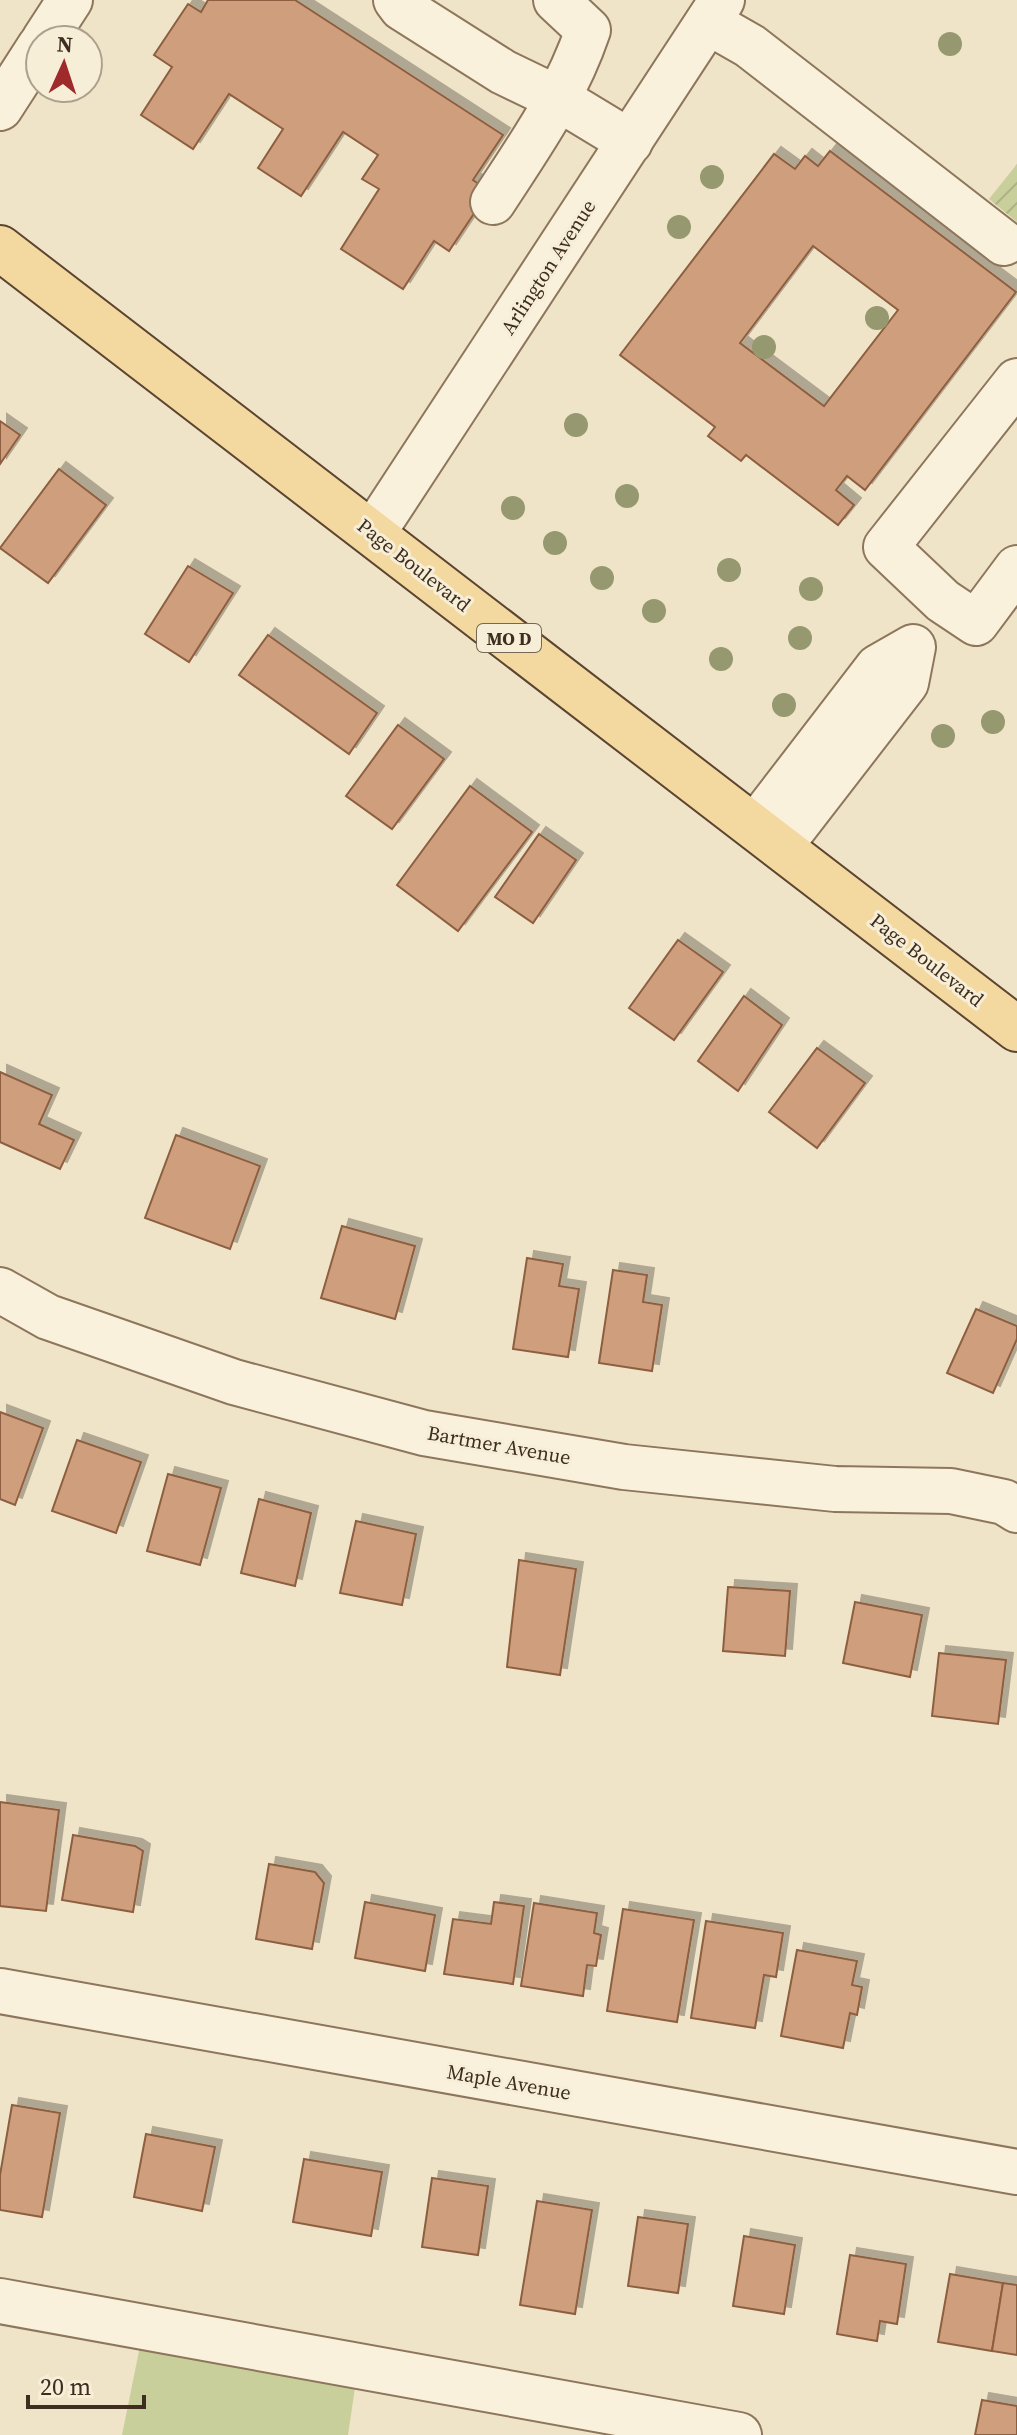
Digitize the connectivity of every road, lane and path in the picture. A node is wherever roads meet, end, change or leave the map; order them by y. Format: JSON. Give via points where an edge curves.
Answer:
{"nodes":[{"id":1,"x":70,"y":0,"type":"edge"},
{"id":2,"x":396,"y":0,"type":"edge"},
{"id":3,"x":556,"y":0,"type":"edge"},
{"id":4,"x":715,"y":11,"type":"edge"},
{"id":5,"x":54,"y":24,"type":"edge"},
{"id":6,"x":24,"y":71,"type":"edge"},
{"id":7,"x":559,"y":99,"type":"junction"},
{"id":8,"x":0,"y":108,"type":"edge"},
{"id":9,"x":630,"y":142,"type":"junction"},
{"id":10,"x":493,"y":202,"type":"dead end"},
{"id":11,"x":1004,"y":243,"type":"dead end"},
{"id":12,"x":0,"y":248,"type":"edge"},
{"id":13,"x":1017,"y":381,"type":"edge"},
{"id":14,"x":373,"y":533,"type":"junction"},
{"id":15,"x":1017,"y":568,"type":"edge"},
{"id":16,"x":943,"y":601,"type":"junction"},
{"id":17,"x":767,"y":837,"type":"junction"},
{"id":18,"x":1017,"y":1029,"type":"edge"},
{"id":19,"x":0,"y":1290,"type":"edge"},
{"id":20,"x":1017,"y":1510,"type":"edge"},
{"id":21,"x":0,"y":1991,"type":"edge"},
{"id":22,"x":1017,"y":2172,"type":"edge"},
{"id":23,"x":0,"y":2301,"type":"edge"},
{"id":24,"x":739,"y":2435,"type":"edge"}],
"edges":[{"from":1,"to":5,"type":"street"},
{"from":2,"to":7,"type":"street","via":[[503,72]]},
{"from":3,"to":7,"type":"street","via":[[588,30]]},
{"from":4,"to":9,"type":"street","name":"Arlington Avenue"},
{"from":4,"to":11,"type":"street","via":[[750,46]]},
{"from":6,"to":8,"type":"street"},
{"from":7,"to":9,"type":"street"},
{"from":7,"to":10,"type":"street"},
{"from":9,"to":14,"type":"street","name":"Arlington Avenue"},
{"from":12,"to":14,"type":"main road","name":"Page Boulevard","number":"MO D"},
{"from":13,"to":16,"type":"street","via":[[886,547]]},
{"from":14,"to":17,"type":"main road","name":"Page Boulevard","number":"MO D"},
{"from":15,"to":16,"type":"street","via":[[976,623]]},
{"from":16,"to":17,"type":"street","via":[[913,647],[906,683]]},
{"from":17,"to":18,"type":"main road","name":"Page Boulevard","number":"MO D"},
{"from":19,"to":20,"type":"street","name":"Bartmer Avenue","via":[[48,1317],[234,1382],[424,1433],[624,1467],[835,1489],[951,1491],[1004,1502]]},
{"from":21,"to":22,"type":"street","name":"Maple Avenue"},
{"from":23,"to":24,"type":"street"}]}
